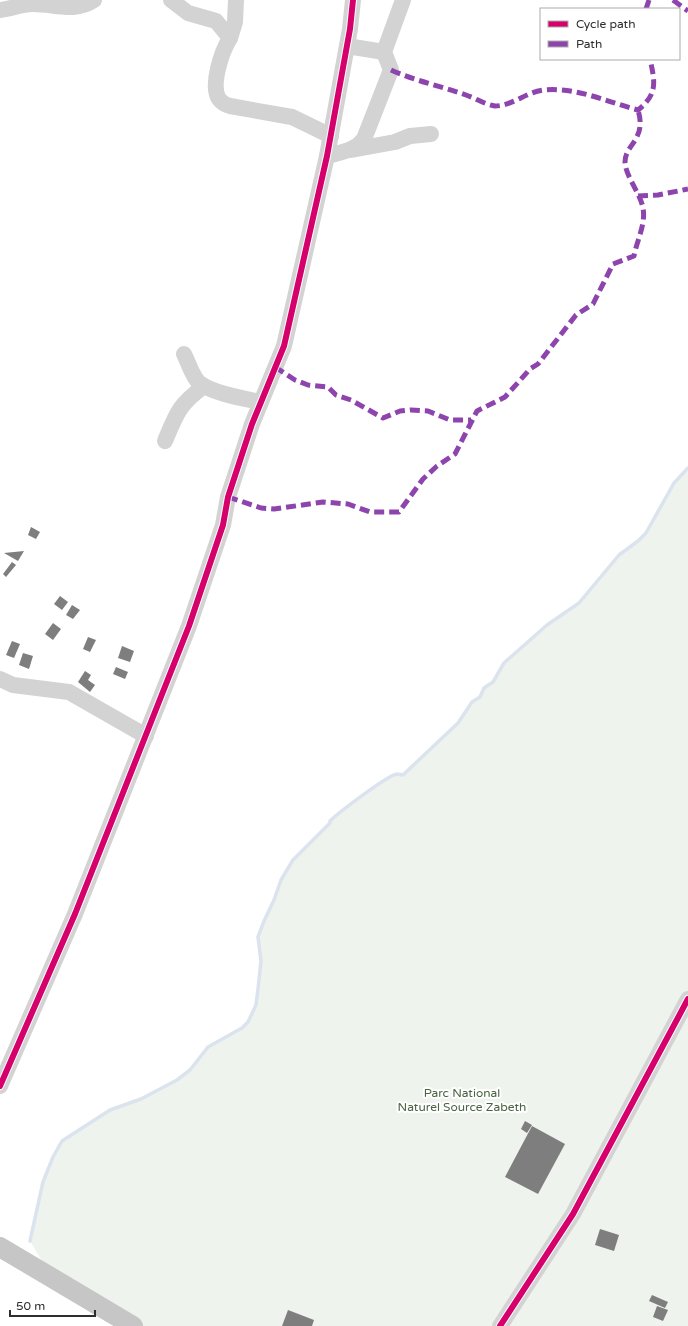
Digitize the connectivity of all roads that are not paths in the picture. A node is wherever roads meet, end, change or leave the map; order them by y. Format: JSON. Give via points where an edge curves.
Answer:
{"nodes":[{"id":1,"x":94,"y":0,"type":"edge"},
{"id":2,"x":171,"y":0,"type":"edge"},
{"id":3,"x":236,"y":0,"type":"edge"},
{"id":4,"x":353,"y":0,"type":"edge"},
{"id":5,"x":403,"y":0,"type":"edge"},
{"id":6,"x":0,"y":10,"type":"edge"},
{"id":7,"x":230,"y":38,"type":"junction"},
{"id":8,"x":347,"y":46,"type":"junction"},
{"id":9,"x":384,"y":52,"type":"junction"},
{"id":10,"x":432,"y":134,"type":"dead end"},
{"id":11,"x":331,"y":136,"type":"junction"},
{"id":12,"x":351,"y":150,"type":"junction"},
{"id":13,"x":327,"y":156,"type":"junction"},
{"id":14,"x":184,"y":354,"type":"dead end"},
{"id":15,"x":204,"y":386,"type":"junction"},
{"id":16,"x":261,"y":402,"type":"junction"},
{"id":17,"x":165,"y":441,"type":"dead end"},
{"id":18,"x":0,"y":679,"type":"edge"},
{"id":19,"x":146,"y":736,"type":"junction"},
{"id":20,"x":688,"y":1000,"type":"edge"},
{"id":21,"x":0,"y":1086,"type":"edge"},
{"id":22,"x":1,"y":1247,"type":"edge"},
{"id":23,"x":133,"y":1326,"type":"edge"},
{"id":24,"x":500,"y":1326,"type":"edge"}],
"edges":[{"from":1,"to":6,"type":"street","via":[[74,8],[34,4]]},
{"from":2,"to":7,"type":"street","via":[[188,13],[216,21]]},
{"from":3,"to":7,"type":"street"},
{"from":4,"to":8,"type":"street"},
{"from":5,"to":9,"type":"street"},
{"from":7,"to":11,"type":"street","via":[[222,52],[217,78],[218,98],[223,103],[292,117]]},
{"from":8,"to":9,"type":"street"},
{"from":8,"to":11,"type":"street"},
{"from":9,"to":12,"type":"street","via":[[391,70],[364,139],[359,146]]},
{"from":10,"to":12,"type":"street","via":[[410,136],[395,142]]},
{"from":11,"to":13,"type":"street"},
{"from":12,"to":13,"type":"street"},
{"from":13,"to":16,"type":"street","via":[[284,346]]},
{"from":14,"to":15,"type":"street","via":[[197,381]]},
{"from":15,"to":16,"type":"street"},
{"from":15,"to":17,"type":"street","via":[[186,400],[177,412]]},
{"from":16,"to":19,"type":"street","via":[[228,497],[224,525],[192,619]]},
{"from":18,"to":19,"type":"street","via":[[13,685],[69,692]]},
{"from":19,"to":21,"type":"street","via":[[76,914]]},
{"from":20,"to":24,"type":"street","via":[[573,1214]]},
{"from":22,"to":23,"type":"main road"}]}
